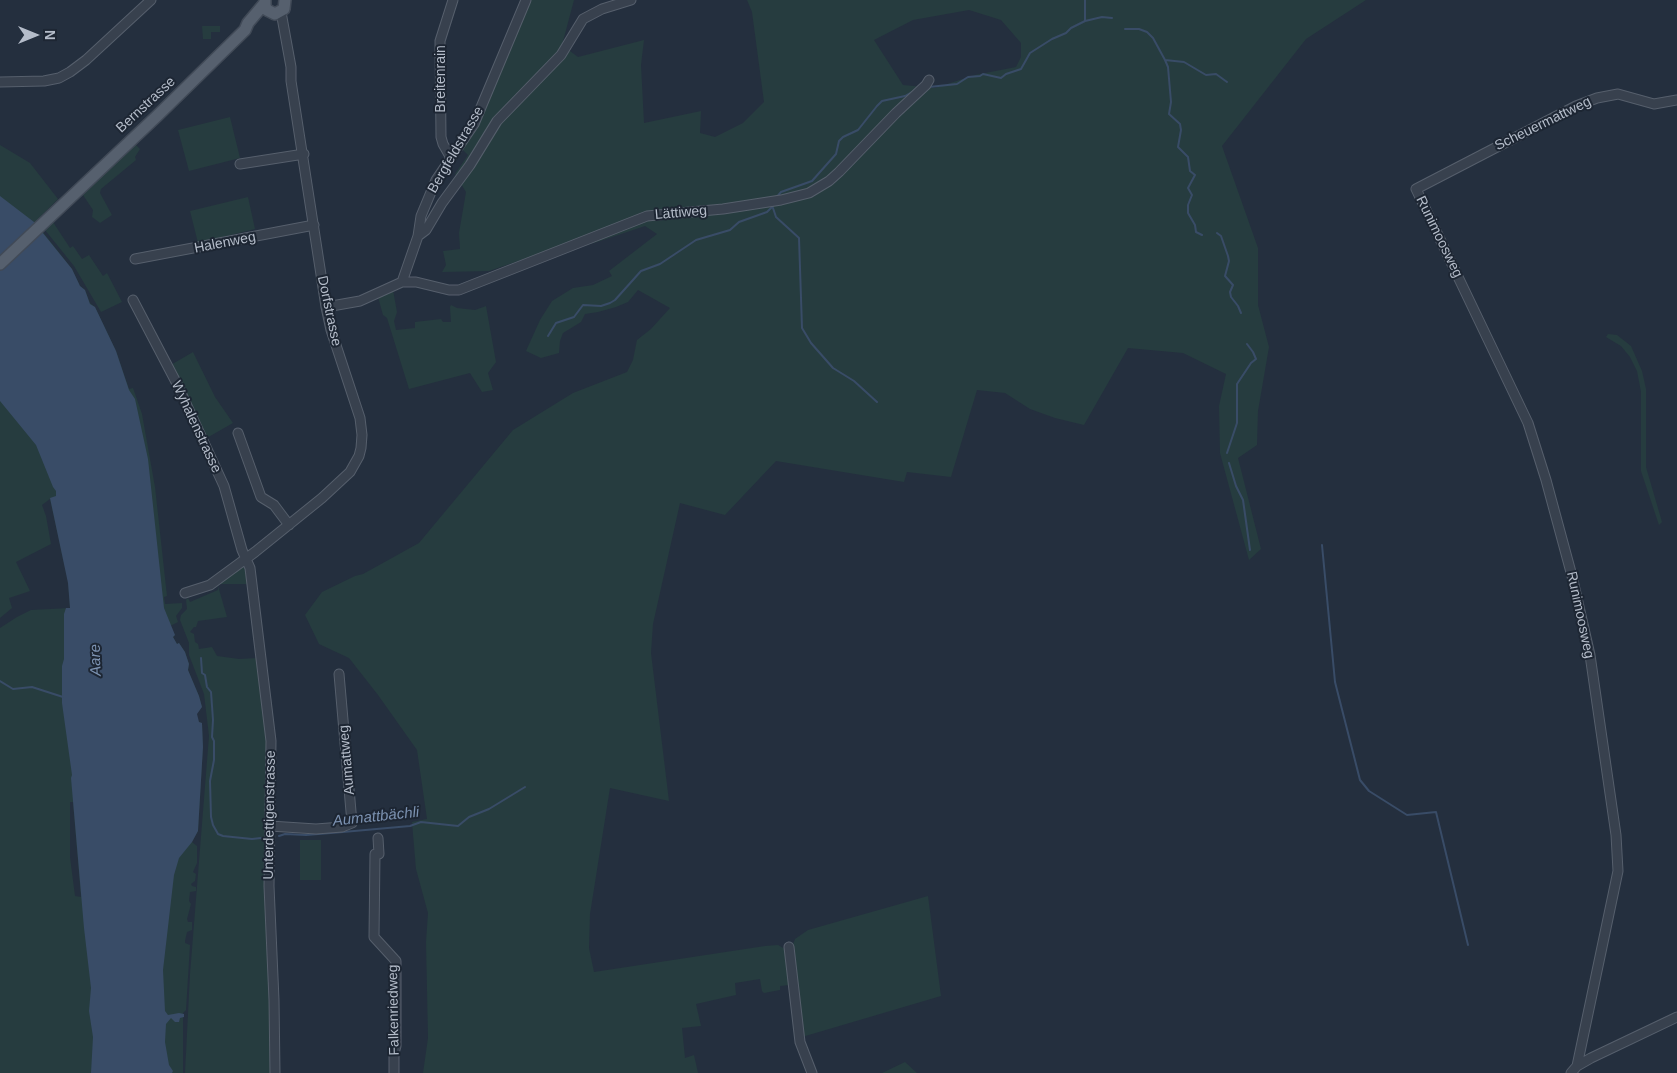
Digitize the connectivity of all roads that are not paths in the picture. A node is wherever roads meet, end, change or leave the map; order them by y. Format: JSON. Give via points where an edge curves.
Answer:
{"nodes":[{"id":1,"x":151,"y":0,"type":"edge"},
{"id":2,"x":285,"y":0,"type":"edge"},
{"id":3,"x":453,"y":0,"type":"edge"},
{"id":4,"x":526,"y":0,"type":"edge"},
{"id":5,"x":631,"y":0,"type":"edge"},
{"id":6,"x":264,"y":2,"type":"edge"},
{"id":7,"x":277,"y":13,"type":"junction"},
{"id":8,"x":245,"y":30,"type":"junction"},
{"id":9,"x":929,"y":80,"type":"dead end"},
{"id":10,"x":0,"y":82,"type":"edge"},
{"id":11,"x":1677,"y":100,"type":"edge"},
{"id":12,"x":304,"y":154,"type":"junction"},
{"id":13,"x":451,"y":158,"type":"junction"},
{"id":14,"x":240,"y":164,"type":"dead end"},
{"id":15,"x":1416,"y":189,"type":"joint"},
{"id":16,"x":314,"y":225,"type":"junction"},
{"id":17,"x":418,"y":236,"type":"junction"},
{"id":18,"x":135,"y":259,"type":"dead end"},
{"id":19,"x":0,"y":264,"type":"edge"},
{"id":20,"x":402,"y":282,"type":"junction"},
{"id":21,"x":133,"y":300,"type":"dead end"},
{"id":22,"x":326,"y":308,"type":"junction"},
{"id":23,"x":238,"y":433,"type":"dead end"},
{"id":24,"x":289,"y":525,"type":"junction"},
{"id":25,"x":246,"y":558,"type":"junction"},
{"id":26,"x":185,"y":593,"type":"dead end"},
{"id":27,"x":339,"y":674,"type":"dead end"},
{"id":28,"x":270,"y":826,"type":"junction"},
{"id":29,"x":378,"y":838,"type":"dead end"},
{"id":30,"x":789,"y":947,"type":"dead end"},
{"id":31,"x":1677,"y":1017,"type":"edge"},
{"id":32,"x":1574,"y":1070,"type":"edge"},
{"id":33,"x":275,"y":1073,"type":"edge"},
{"id":34,"x":394,"y":1073,"type":"edge"},
{"id":35,"x":812,"y":1073,"type":"edge"}],
"edges":[{"from":1,"to":10,"type":"street","via":[[86,60],[59,78]]},
{"from":2,"to":7,"type":"main road","via":[[285,6]]},
{"from":3,"to":13,"type":"street","name":"Breitenrain","via":[[440,42],[441,137]]},
{"from":4,"to":13,"type":"street","name":"Bergfeldstrasse","via":[[474,124]]},
{"from":5,"to":17,"type":"street","via":[[602,9],[584,19],[561,55],[497,121],[426,230]]},
{"from":6,"to":7,"type":"main road","via":[[267,10]]},
{"from":6,"to":8,"type":"main road","name":"Bernstrasse"},
{"from":7,"to":8,"type":"main road","name":"Bernstrasse"},
{"from":7,"to":12,"type":"street","name":"Dorfstrasse","via":[[291,67]]},
{"from":8,"to":19,"type":"main road","name":"Bernstrasse"},
{"from":9,"to":20,"type":"street","name":"Lättiweg","via":[[829,181],[809,193],[723,209],[647,216],[459,290]]},
{"from":11,"to":15,"type":"street","name":"Scheuermattweg","via":[[1654,104],[1615,94],[1592,99]]},
{"from":12,"to":14,"type":"street"},
{"from":12,"to":16,"type":"street","name":"Dorfstrasse"},
{"from":13,"to":17,"type":"street","name":"Bergfeldstrasse","via":[[427,201]]},
{"from":15,"to":32,"type":"street","name":"Runimoosweg","via":[[1528,423],[1570,568],[1590,655],[1616,835],[1618,871]]},
{"from":16,"to":18,"type":"street","name":"Halenweg"},
{"from":16,"to":22,"type":"street","name":"Dorfstrasse"},
{"from":17,"to":20,"type":"street","name":"Bergfeldstrasse"},
{"from":20,"to":22,"type":"street","via":[[360,301]]},
{"from":21,"to":25,"type":"street","name":"Wyhalenstrasse","via":[[176,382],[224,486]]},
{"from":22,"to":24,"type":"street","name":"Dorfstrasse","via":[[360,418],[361,448],[354,466],[344,479]]},
{"from":23,"to":24,"type":"street","via":[[260,497],[274,505]]},
{"from":24,"to":25,"type":"street","name":"Dorfstrasse"},
{"from":25,"to":26,"type":"street","name":"Dorfstrasse","via":[[210,585]]},
{"from":25,"to":28,"type":"street","name":"Unterdettigenstrasse","via":[[250,568],[270,727]]},
{"from":27,"to":28,"type":"street","name":"Aumattweg","via":[[352,823],[316,829]]},
{"from":28,"to":33,"type":"street","name":"Unterdettigenstrasse"},
{"from":29,"to":34,"type":"street","name":"Falkenriedweg","via":[[374,937],[396,961]]},
{"from":30,"to":35,"type":"street","via":[[800,1042]]},
{"from":31,"to":32,"type":"street"}]}
